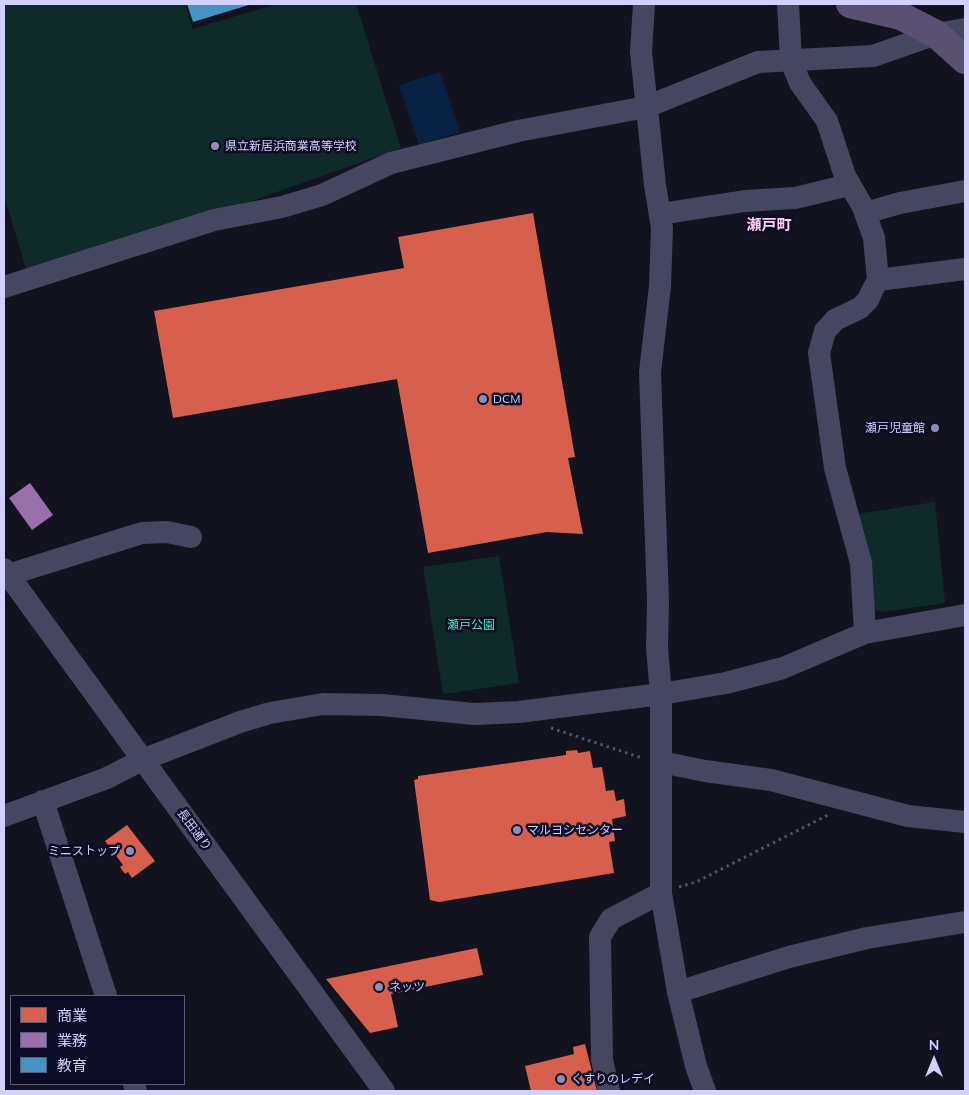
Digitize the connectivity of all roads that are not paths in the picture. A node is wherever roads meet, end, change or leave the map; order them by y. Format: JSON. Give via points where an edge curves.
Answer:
{"nodes":[{"id":1,"x":644,"y":4,"type":"edge"},
{"id":2,"x":788,"y":4,"type":"edge"},
{"id":3,"x":850,"y":4,"type":"edge"},
{"id":4,"x":965,"y":29,"type":"edge"},
{"id":5,"x":936,"y":34,"type":"junction"},
{"id":6,"x":965,"y":60,"type":"edge"},
{"id":7,"x":791,"y":61,"type":"junction"},
{"id":8,"x":646,"y":107,"type":"junction"},
{"id":9,"x":849,"y":185,"type":"junction"},
{"id":10,"x":965,"y":191,"type":"edge"},
{"id":11,"x":865,"y":213,"type":"junction"},
{"id":12,"x":660,"y":214,"type":"junction"},
{"id":13,"x":965,"y":269,"type":"edge"},
{"id":14,"x":878,"y":280,"type":"junction"},
{"id":15,"x":4,"y":287,"type":"edge"},
{"id":16,"x":191,"y":537,"type":"dead end"},
{"id":17,"x":6,"y":572,"type":"edge"},
{"id":18,"x":965,"y":615,"type":"edge"},
{"id":19,"x":865,"y":633,"type":"junction"},
{"id":20,"x":661,"y":694,"type":"junction"},
{"id":21,"x":142,"y":760,"type":"junction"},
{"id":22,"x":661,"y":762,"type":"junction"},
{"id":23,"x":43,"y":801,"type":"junction"},
{"id":24,"x":4,"y":816,"type":"edge"},
{"id":25,"x":965,"y":822,"type":"edge"},
{"id":26,"x":661,"y":893,"type":"junction"},
{"id":27,"x":965,"y":922,"type":"edge"},
{"id":28,"x":678,"y":992,"type":"junction"},
{"id":29,"x":106,"y":995,"type":"edge"},
{"id":30,"x":384,"y":1091,"type":"edge"},
{"id":31,"x":609,"y":1091,"type":"edge"},
{"id":32,"x":705,"y":1091,"type":"edge"}],
"edges":[{"from":1,"to":8,"type":"street","via":[[641,52]]},
{"from":2,"to":7,"type":"street"},
{"from":3,"to":5,"type":"main road","via":[[901,16]]},
{"from":4,"to":5,"type":"street"},
{"from":5,"to":6,"type":"main road"},
{"from":5,"to":7,"type":"street","via":[[873,56]]},
{"from":7,"to":8,"type":"street","via":[[758,62]]},
{"from":7,"to":9,"type":"street","via":[[800,83],[827,121]]},
{"from":8,"to":12,"type":"street"},
{"from":8,"to":15,"type":"street","via":[[518,131],[391,163],[322,195],[282,207],[214,220]]},
{"from":9,"to":11,"type":"street"},
{"from":9,"to":12,"type":"street","via":[[795,198],[745,201]]},
{"from":10,"to":11,"type":"street"},
{"from":11,"to":14,"type":"street","via":[[874,238]]},
{"from":12,"to":20,"type":"street","via":[[660,286],[650,372]]},
{"from":13,"to":14,"type":"street"},
{"from":14,"to":19,"type":"street","via":[[860,308],[835,320],[825,331],[819,353],[835,468],[861,563]]},
{"from":16,"to":17,"type":"street","via":[[167,532],[142,533]]},
{"from":17,"to":21,"type":"street","name":"長田通り"},
{"from":18,"to":19,"type":"street"},
{"from":19,"to":20,"type":"street","via":[[783,668],[726,683]]},
{"from":20,"to":21,"type":"street","via":[[519,712],[474,714],[382,705],[323,704],[240,722]]},
{"from":20,"to":22,"type":"street"},
{"from":21,"to":23,"type":"street","via":[[107,778]]},
{"from":21,"to":30,"type":"street","name":"長田通り"},
{"from":22,"to":25,"type":"street","via":[[771,780],[908,816]]},
{"from":22,"to":26,"type":"street"},
{"from":23,"to":24,"type":"street"},
{"from":23,"to":29,"type":"street"},
{"from":26,"to":28,"type":"street"},
{"from":26,"to":31,"type":"street","via":[[611,920],[600,937],[602,1060]]},
{"from":27,"to":28,"type":"street","via":[[858,940],[789,957]]},
{"from":28,"to":32,"type":"street"}]}
